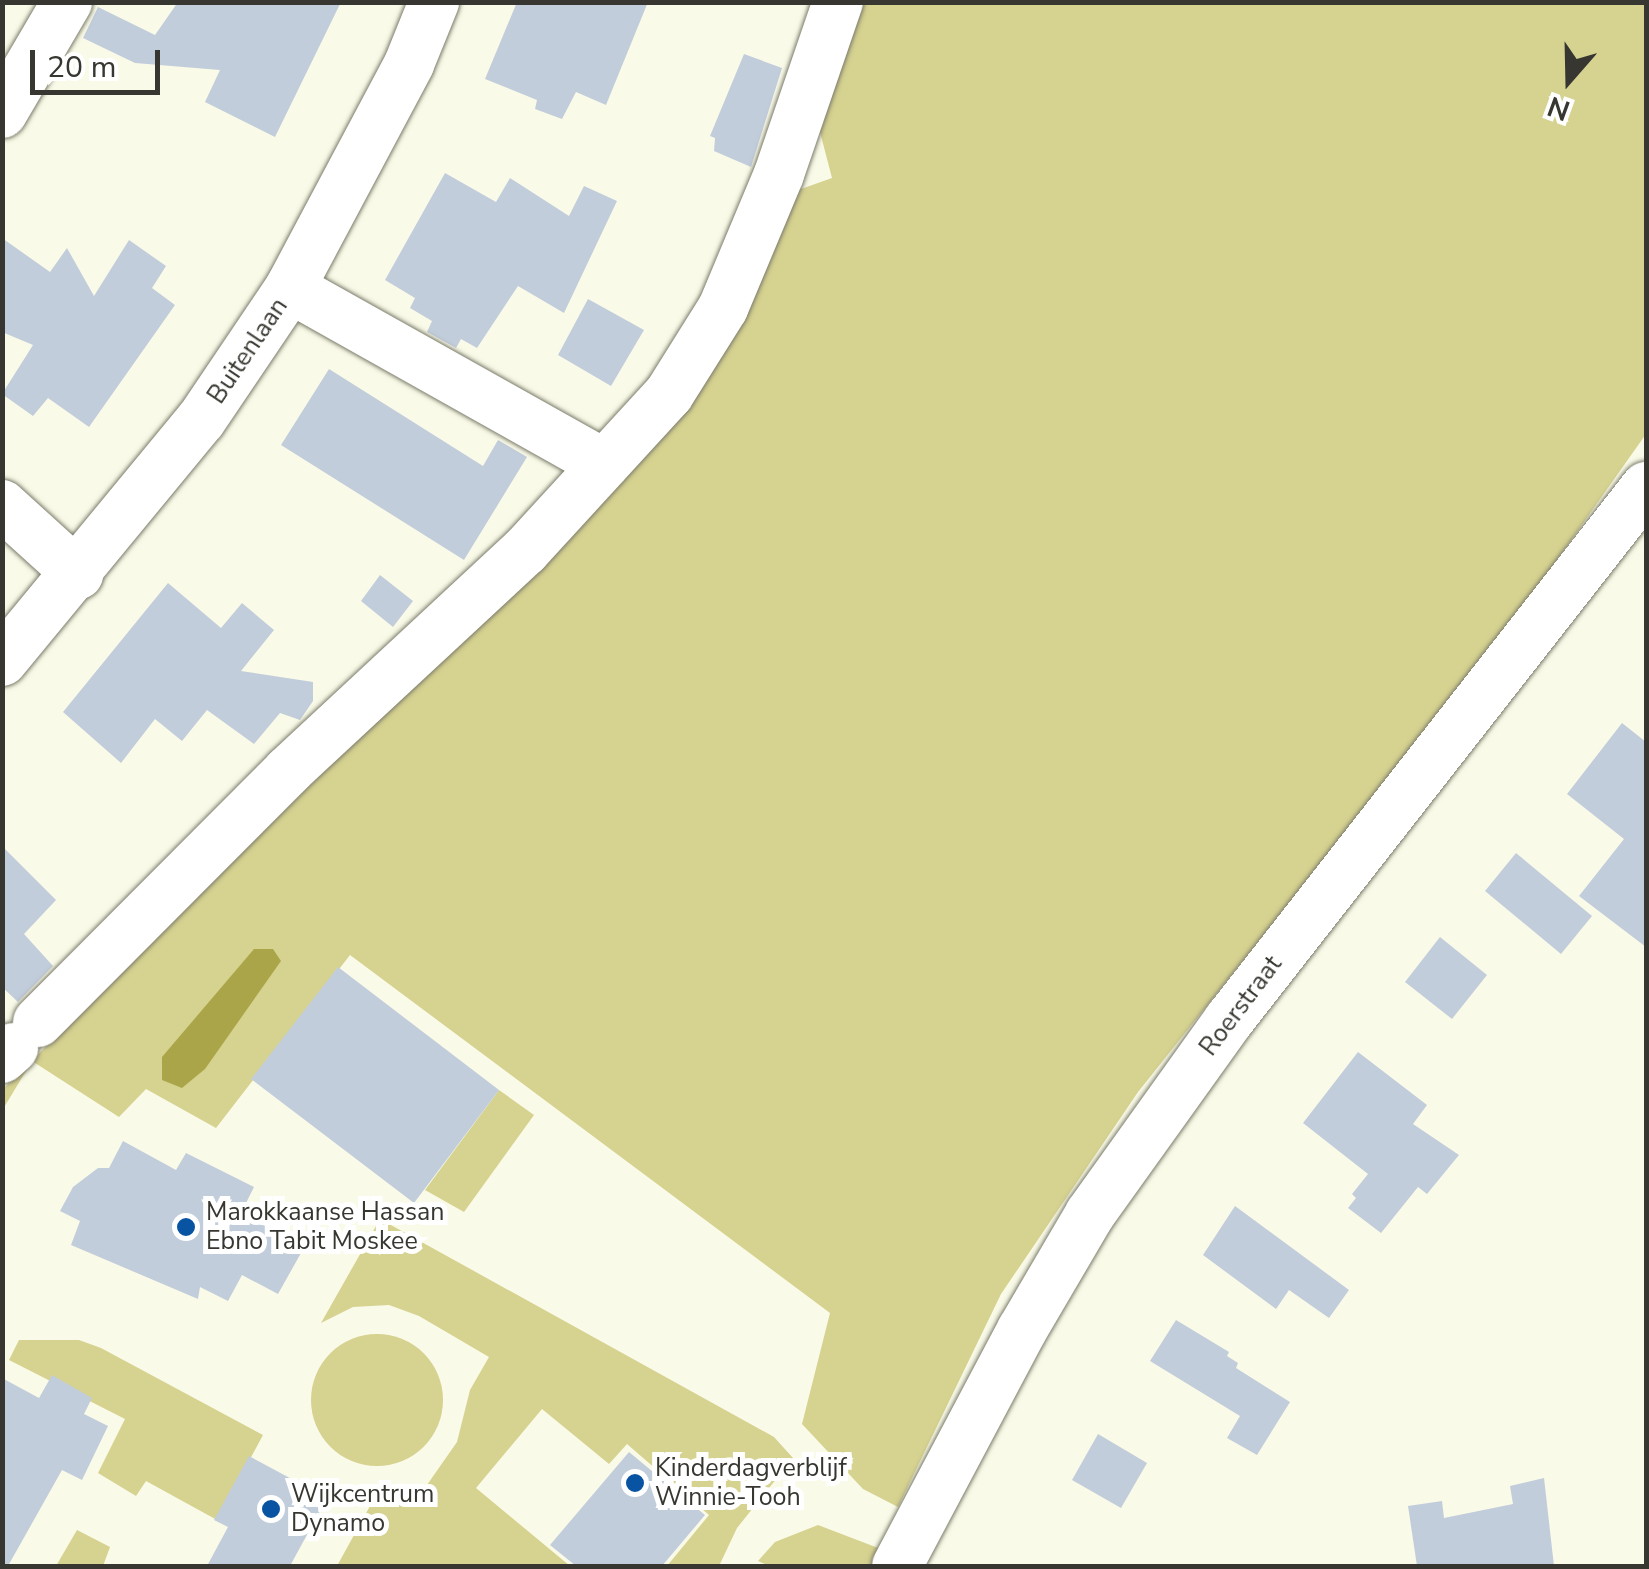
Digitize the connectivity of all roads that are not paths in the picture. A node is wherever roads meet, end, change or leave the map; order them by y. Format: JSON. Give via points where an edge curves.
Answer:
{"nodes":[{"id":1,"x":67,"y":2,"type":"edge"},
{"id":2,"x":434,"y":2,"type":"edge"},
{"id":3,"x":838,"y":2,"type":"edge"},
{"id":4,"x":2,"y":112,"type":"edge"},
{"id":5,"x":290,"y":288,"type":"junction"},
{"id":6,"x":604,"y":464,"type":"junction"},
{"id":7,"x":1646,"y":488,"type":"edge"},
{"id":8,"x":2,"y":505,"type":"edge"},
{"id":9,"x":78,"y":574,"type":"junction"},
{"id":10,"x":2,"y":661,"type":"edge"},
{"id":11,"x":18,"y":1042,"type":"edge"},
{"id":12,"x":896,"y":1566,"type":"edge"}],
"edges":[{"from":1,"to":4,"type":"street"},
{"from":2,"to":5,"type":"street","name":"Buitenlaan","via":[[409,64]]},
{"from":3,"to":6,"type":"street","via":[[779,174],[723,308],[668,394]]},
{"from":5,"to":6,"type":"street"},
{"from":5,"to":9,"type":"street","name":"Buitenlaan","via":[[201,420]]},
{"from":6,"to":11,"type":"street","via":[[457,618],[288,771]]},
{"from":7,"to":12,"type":"street","name":"Roerstraat","via":[[1229,1020],[1090,1214]]},
{"from":8,"to":9,"type":"street"},
{"from":9,"to":10,"type":"street","name":"Buitenlaan"}]}
